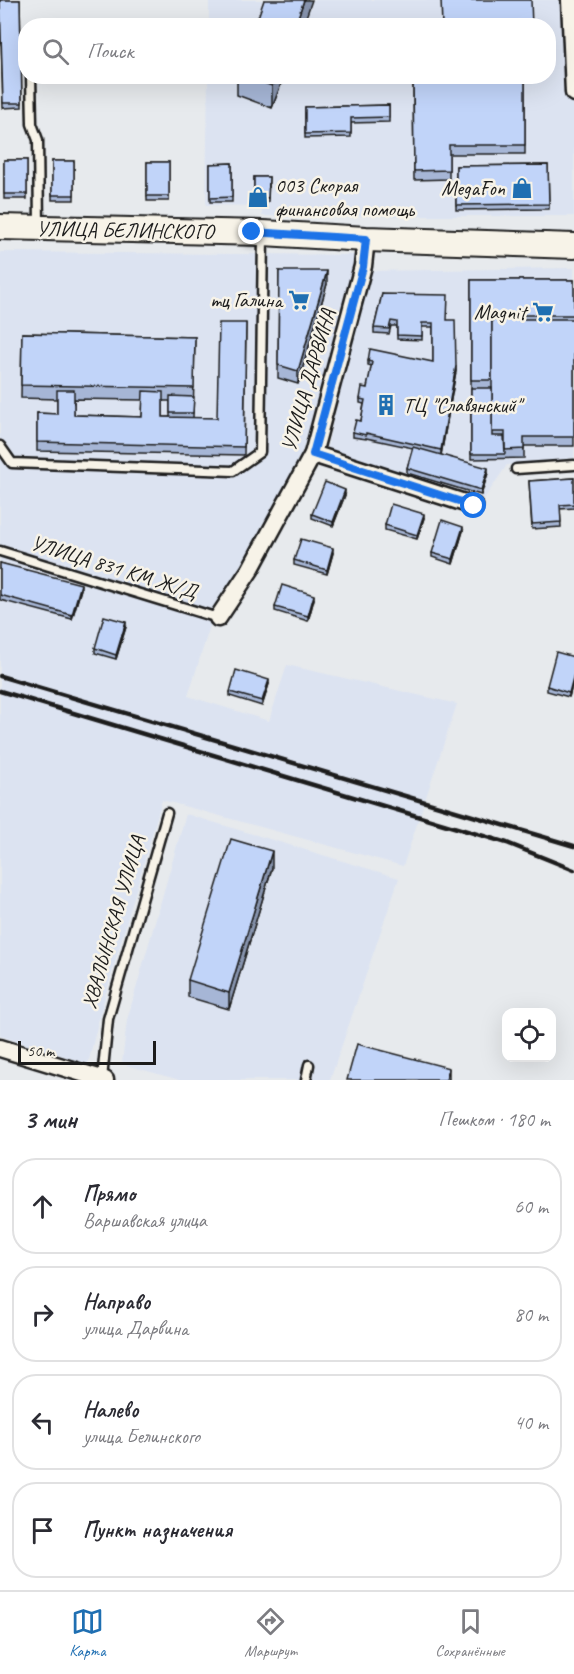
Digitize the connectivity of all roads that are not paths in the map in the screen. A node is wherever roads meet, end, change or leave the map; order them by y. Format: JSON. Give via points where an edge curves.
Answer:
{"nodes":[{"id":1,"x":570,"y":0,"type":"edge"},
{"id":2,"x":32,"y":84,"type":"edge"},
{"id":3,"x":574,"y":93,"type":"edge"},
{"id":4,"x":0,"y":227,"type":"edge"},
{"id":5,"x":39,"y":228,"type":"junction"},
{"id":6,"x":263,"y":233,"type":"junction"},
{"id":7,"x":366,"y":239,"type":"junction"},
{"id":8,"x":574,"y":246,"type":"edge"},
{"id":9,"x":0,"y":446,"type":"edge"},
{"id":10,"x":313,"y":454,"type":"junction"},
{"id":11,"x":574,"y":465,"type":"edge"},
{"id":12,"x":516,"y":469,"type":"dead end"},
{"id":13,"x":474,"y":506,"type":"dead end"},
{"id":14,"x":0,"y":551,"type":"edge"},
{"id":15,"x":218,"y":618,"type":"joint"},
{"id":16,"x":166,"y":813,"type":"dead end"},
{"id":17,"x":0,"y":1048,"type":"edge"},
{"id":18,"x":309,"y":1065,"type":"dead end"},
{"id":19,"x":103,"y":1080,"type":"edge"},
{"id":20,"x":306,"y":1080,"type":"edge"}],
"edges":[{"from":1,"to":3,"type":"street"},
{"from":2,"to":5,"type":"lane","via":[[32,124],[38,140]]},
{"from":4,"to":5,"type":"street","name":"УЛИЦА БЕЛИНСКОГО"},
{"from":5,"to":6,"type":"street","name":"УЛИЦА БЕЛИНСКОГО"},
{"from":6,"to":7,"type":"street","name":"УЛИЦА БЕЛИНСКОГО"},
{"from":6,"to":9,"type":"lane","via":[[260,452],[233,471],[12,464]]},
{"from":7,"to":8,"type":"street","name":"УЛИЦА БЕЛИНСКОГО"},
{"from":7,"to":10,"type":"street","name":"УЛИЦА ДАРВИНА","via":[[363,267]]},
{"from":10,"to":13,"type":"street"},
{"from":10,"to":15,"type":"street","name":"УЛИЦА ДАРВИНА","via":[[250,570]]},
{"from":11,"to":12,"type":"lane"},
{"from":14,"to":15,"type":"lane","name":"УЛИЦА 831 КМ Ж/Д"},
{"from":16,"to":19,"type":"lane","name":"ХВАЛЫНСКАЯ УЛИЦА","via":[[108,1019]]},
{"from":17,"to":19,"type":"street"},
{"from":18,"to":20,"type":"lane"}]}
